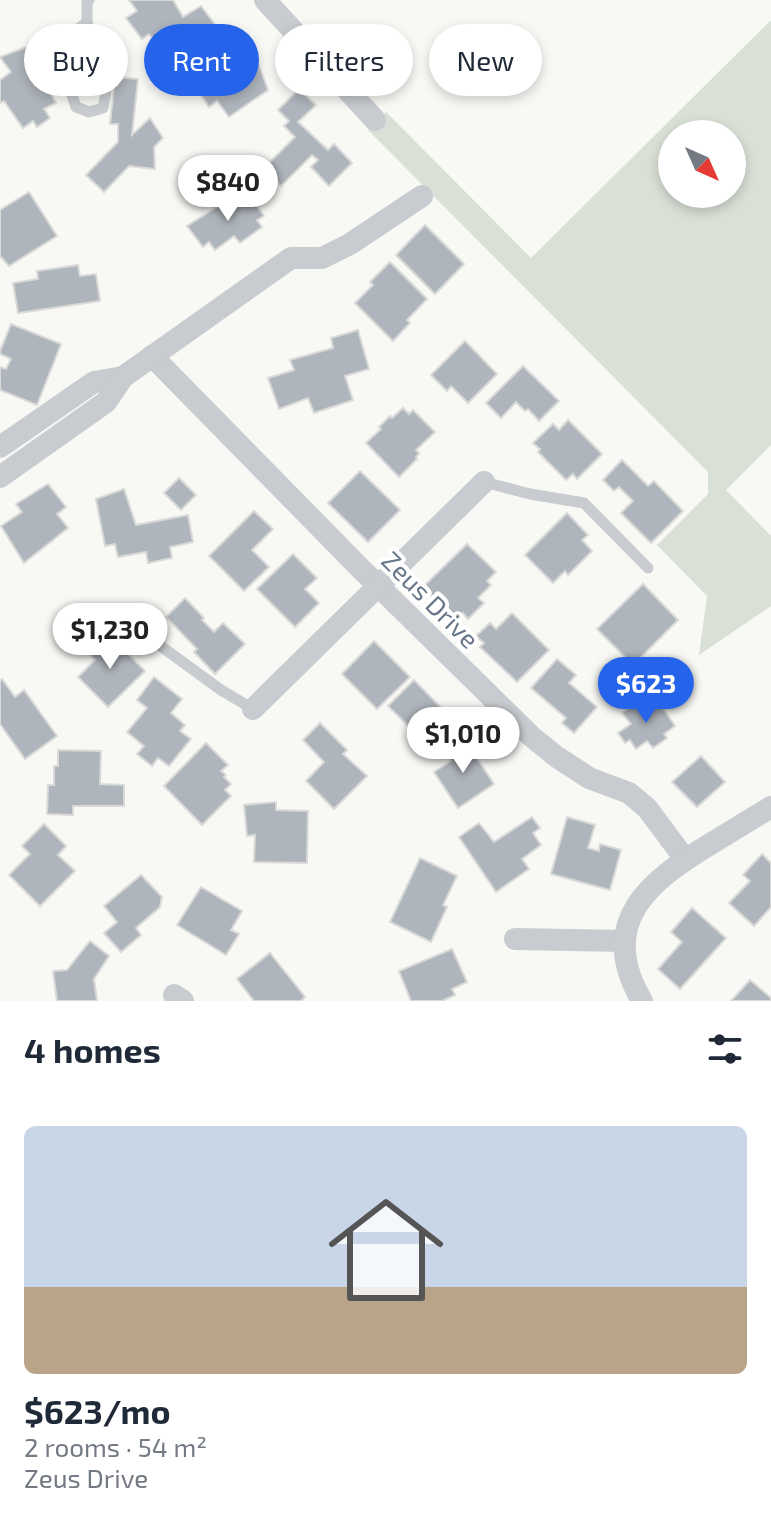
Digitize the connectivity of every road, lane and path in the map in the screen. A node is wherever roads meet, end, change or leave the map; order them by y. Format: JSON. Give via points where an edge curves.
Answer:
{"nodes":[{"id":1,"x":89,"y":0,"type":"edge"},
{"id":2,"x":265,"y":0,"type":"edge"},
{"id":3,"x":87,"y":22,"type":"junction"},
{"id":4,"x":375,"y":120,"type":"dead end"},
{"id":5,"x":422,"y":196,"type":"dead end"},
{"id":6,"x":152,"y":356,"type":"junction"},
{"id":7,"x":123,"y":377,"type":"junction"},
{"id":8,"x":0,"y":447,"type":"edge"},
{"id":9,"x":0,"y":477,"type":"edge"},
{"id":10,"x":484,"y":482,"type":"joint"},
{"id":11,"x":648,"y":568,"type":"dead end"},
{"id":12,"x":378,"y":585,"type":"junction"},
{"id":13,"x":140,"y":631,"type":"dead end"},
{"id":14,"x":253,"y":709,"type":"joint"},
{"id":15,"x":771,"y":807,"type":"edge"},
{"id":16,"x":685,"y":859,"type":"junction"},
{"id":17,"x":515,"y":939,"type":"dead end"},
{"id":18,"x":625,"y":941,"type":"junction"},
{"id":19,"x":642,"y":1001,"type":"edge"}],
"edges":[{"from":1,"to":3,"type":"lane"},
{"from":2,"to":4,"type":"street"},
{"from":3,"to":3,"type":"lane","via":[[106,93],[103,108],[89,112],[76,107],[66,77],[69,36]]},
{"from":5,"to":6,"type":"street","via":[[322,258],[291,258]]},
{"from":6,"to":7,"type":"street"},
{"from":6,"to":12,"type":"street","name":"Zeus Drive"},
{"from":7,"to":8,"type":"street","via":[[94,382]]},
{"from":7,"to":9,"type":"street","via":[[106,402]]},
{"from":10,"to":11,"type":"lane","via":[[584,503]]},
{"from":10,"to":12,"type":"street"},
{"from":12,"to":14,"type":"street"},
{"from":12,"to":16,"type":"street","name":"Zeus Drive","via":[[532,737],[589,778],[629,793],[647,808]]},
{"from":13,"to":14,"type":"lane"},
{"from":15,"to":16,"type":"street"},
{"from":16,"to":18,"type":"street","via":[[644,893]]},
{"from":17,"to":18,"type":"street"},
{"from":18,"to":19,"type":"street","via":[[627,967]]}]}
